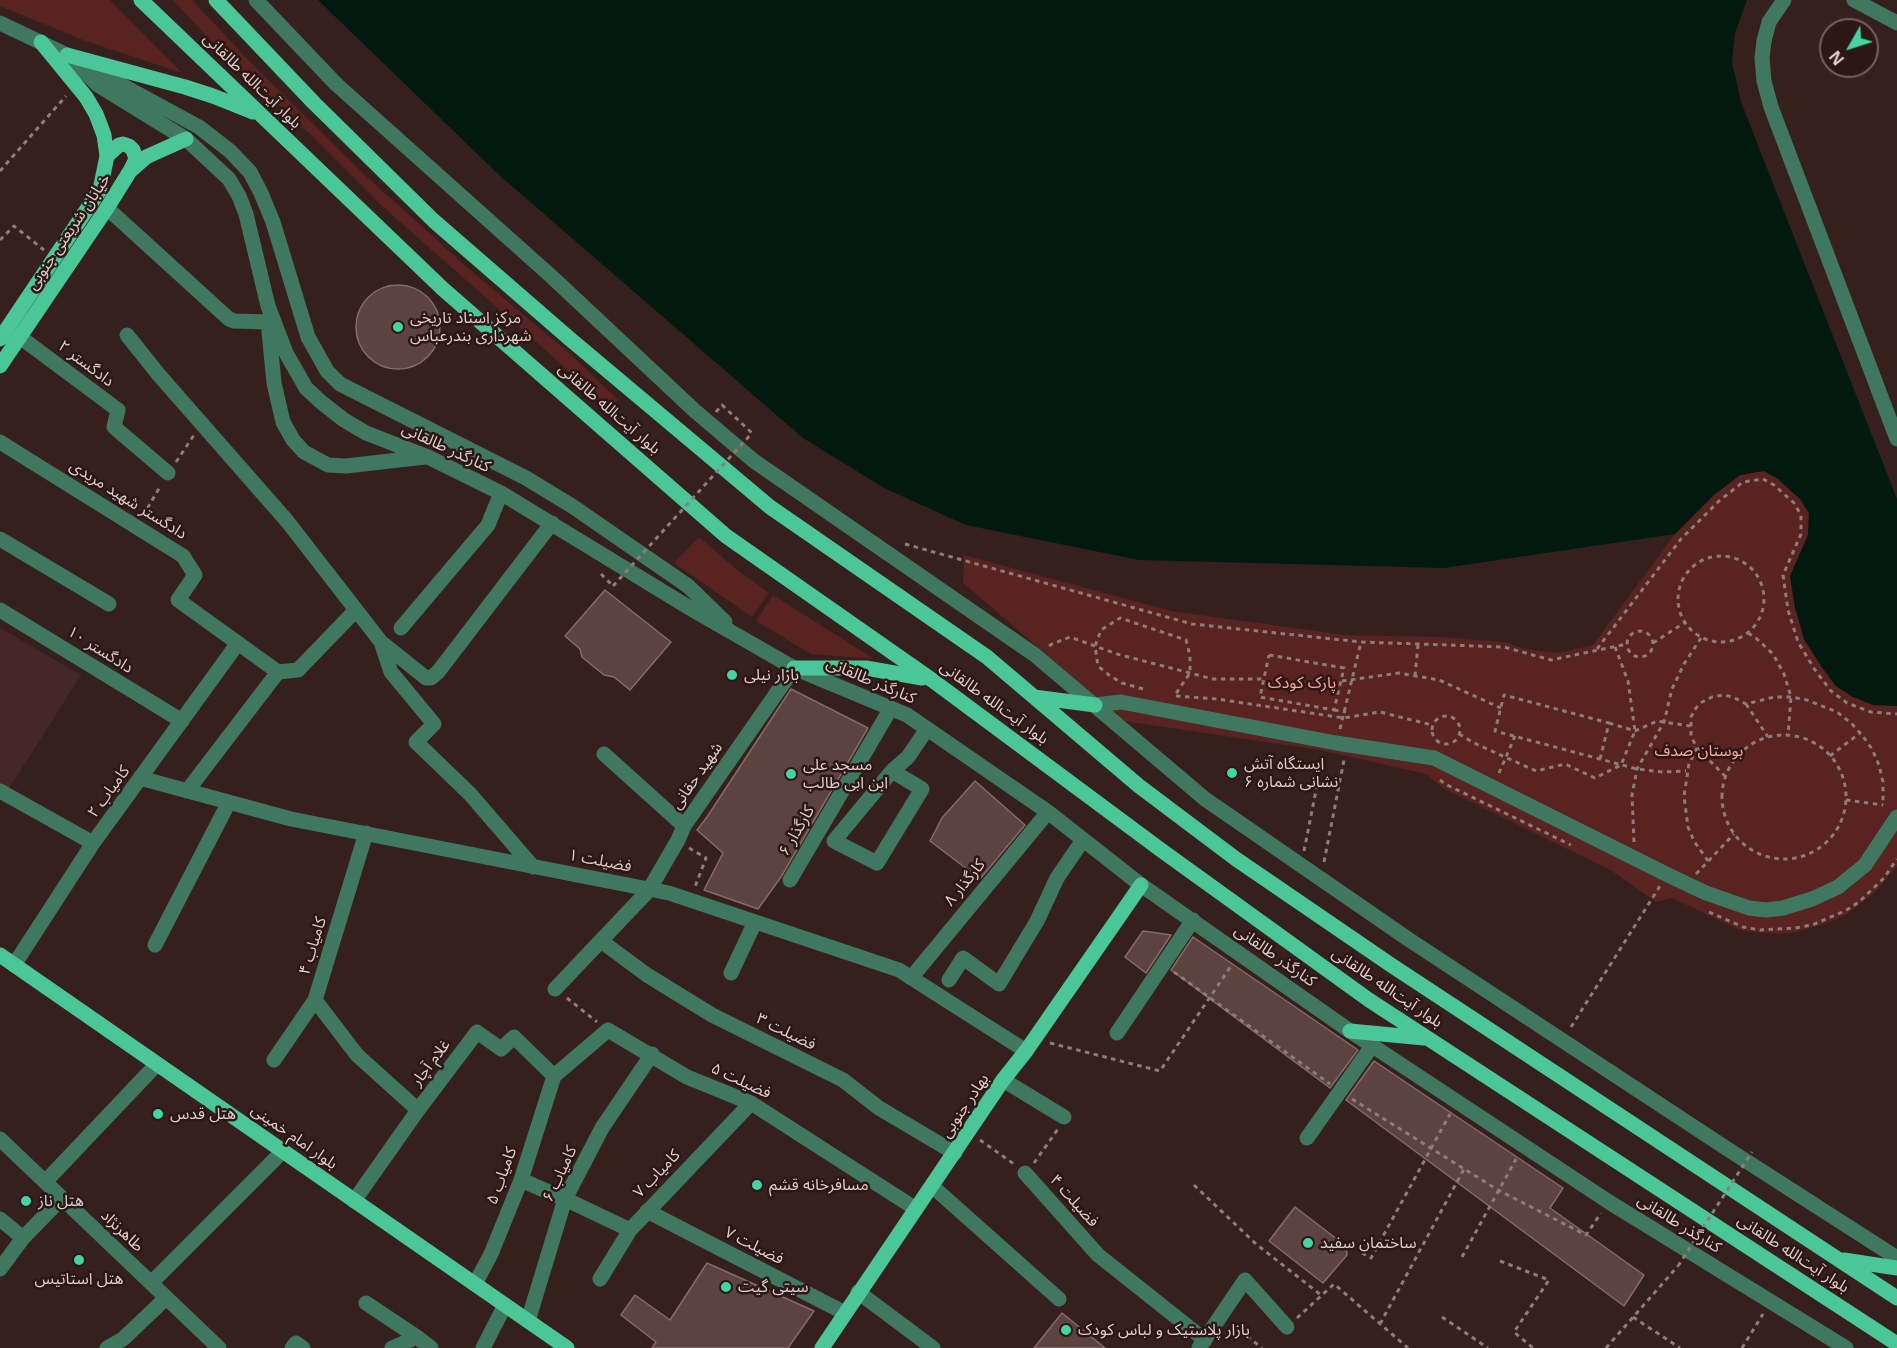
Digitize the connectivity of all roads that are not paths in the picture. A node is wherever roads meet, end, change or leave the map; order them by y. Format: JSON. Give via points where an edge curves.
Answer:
{"nodes":[{"id":1,"x":141,"y":0,"type":"edge"},
{"id":2,"x":216,"y":0,"type":"edge"},
{"id":3,"x":256,"y":0,"type":"edge"},
{"id":4,"x":1784,"y":0,"type":"edge"},
{"id":5,"x":1854,"y":0,"type":"edge"},
{"id":6,"x":0,"y":23,"type":"edge"},
{"id":7,"x":1897,"y":23,"type":"edge"},
{"id":8,"x":40,"y":42,"type":"junction"},
{"id":9,"x":67,"y":55,"type":"junction"},
{"id":10,"x":262,"y":116,"type":"junction"},
{"id":11,"x":186,"y":139,"type":"junction"},
{"id":12,"x":107,"y":156,"type":"junction"},
{"id":13,"x":130,"y":171,"type":"junction"},
{"id":14,"x":108,"y":208,"type":"junction"},
{"id":15,"x":268,"y":314,"type":"junction"},
{"id":16,"x":127,"y":335,"type":"dead end"},
{"id":17,"x":20,"y":337,"type":"junction"},
{"id":18,"x":0,"y":339,"type":"edge"},
{"id":19,"x":0,"y":366,"type":"edge"},
{"id":20,"x":1897,"y":439,"type":"edge"},
{"id":21,"x":0,"y":442,"type":"edge"},
{"id":22,"x":428,"y":457,"type":"junction"},
{"id":23,"x":168,"y":473,"type":"dead end"},
{"id":24,"x":501,"y":494,"type":"junction"},
{"id":25,"x":552,"y":523,"type":"junction"},
{"id":26,"x":0,"y":539,"type":"edge"},
{"id":27,"x":109,"y":604,"type":"dead end"},
{"id":28,"x":0,"y":610,"type":"edge"},
{"id":29,"x":356,"y":610,"type":"junction"},
{"id":30,"x":400,"y":628,"type":"dead end"},
{"id":31,"x":743,"y":639,"type":"junction"},
{"id":32,"x":381,"y":642,"type":"junction"},
{"id":33,"x":238,"y":643,"type":"junction"},
{"id":34,"x":794,"y":668,"type":"junction"},
{"id":35,"x":278,"y":672,"type":"junction"},
{"id":36,"x":932,"y":680,"type":"junction"},
{"id":37,"x":1034,"y":697,"type":"junction"},
{"id":38,"x":1095,"y":705,"type":"junction"},
{"id":39,"x":891,"y":708,"type":"junction"},
{"id":40,"x":182,"y":721,"type":"junction"},
{"id":41,"x":927,"y":729,"type":"junction"},
{"id":42,"x":604,"y":754,"type":"dead end"},
{"id":43,"x":892,"y":771,"type":"junction"},
{"id":44,"x":140,"y":778,"type":"junction"},
{"id":45,"x":0,"y":791,"type":"edge"},
{"id":46,"x":187,"y":791,"type":"junction"},
{"id":47,"x":229,"y":802,"type":"junction"},
{"id":48,"x":1048,"y":812,"type":"junction"},
{"id":49,"x":1894,"y":812,"type":"edge"},
{"id":50,"x":366,"y":833,"type":"junction"},
{"id":51,"x":681,"y":833,"type":"junction"},
{"id":52,"x":1083,"y":840,"type":"junction"},
{"id":53,"x":93,"y":843,"type":"junction"},
{"id":54,"x":533,"y":867,"type":"junction"},
{"id":55,"x":790,"y":880,"type":"dead end"},
{"id":56,"x":1141,"y":885,"type":"junction"},
{"id":57,"x":649,"y":890,"type":"junction"},
{"id":58,"x":1193,"y":920,"type":"junction"},
{"id":59,"x":755,"y":922,"type":"junction"},
{"id":60,"x":601,"y":941,"type":"junction"},
{"id":61,"x":155,"y":945,"type":"dead end"},
{"id":62,"x":0,"y":956,"type":"edge"},
{"id":63,"x":14,"y":965,"type":"junction"},
{"id":64,"x":730,"y":973,"type":"dead end"},
{"id":65,"x":911,"y":978,"type":"junction"},
{"id":66,"x":949,"y":980,"type":"dead end"},
{"id":67,"x":555,"y":989,"type":"road end"},
{"id":68,"x":315,"y":1000,"type":"junction"},
{"id":69,"x":1350,"y":1031,"type":"junction"},
{"id":70,"x":1117,"y":1033,"type":"dead end"},
{"id":71,"x":1428,"y":1038,"type":"junction"},
{"id":72,"x":1030,"y":1045,"type":"junction"},
{"id":73,"x":1372,"y":1046,"type":"junction"},
{"id":74,"x":652,"y":1054,"type":"junction"},
{"id":75,"x":274,"y":1060,"type":"dead end"},
{"id":76,"x":157,"y":1065,"type":"junction"},
{"id":77,"x":554,"y":1076,"type":"junction"},
{"id":78,"x":1003,"y":1080,"type":"junction"},
{"id":79,"x":751,"y":1103,"type":"junction"},
{"id":80,"x":418,"y":1110,"type":"junction"},
{"id":81,"x":1064,"y":1117,"type":"road end"},
{"id":82,"x":1307,"y":1138,"type":"dead end"},
{"id":83,"x":0,"y":1139,"type":"edge"},
{"id":84,"x":283,"y":1151,"type":"junction"},
{"id":85,"x":955,"y":1153,"type":"junction"},
{"id":86,"x":1025,"y":1173,"type":"road end"},
{"id":87,"x":521,"y":1180,"type":"junction"},
{"id":88,"x":45,"y":1182,"type":"junction"},
{"id":89,"x":932,"y":1186,"type":"junction"},
{"id":90,"x":62,"y":1198,"type":"junction"},
{"id":91,"x":565,"y":1198,"type":"junction"},
{"id":92,"x":354,"y":1201,"type":"junction"},
{"id":93,"x":916,"y":1209,"type":"junction"},
{"id":94,"x":647,"y":1211,"type":"junction"},
{"id":95,"x":0,"y":1220,"type":"edge"},
{"id":96,"x":630,"y":1230,"type":"junction"},
{"id":97,"x":23,"y":1238,"type":"junction"},
{"id":98,"x":1897,"y":1240,"type":"edge"},
{"id":99,"x":1878,"y":1246,"type":"junction"},
{"id":100,"x":1837,"y":1258,"type":"junction"},
{"id":101,"x":1897,"y":1258,"type":"edge"},
{"id":102,"x":1897,"y":1268,"type":"edge"},
{"id":103,"x":0,"y":1269,"type":"edge"},
{"id":104,"x":600,"y":1279,"type":"dead end"},
{"id":105,"x":151,"y":1284,"type":"junction"},
{"id":106,"x":475,"y":1284,"type":"junction"},
{"id":107,"x":858,"y":1292,"type":"junction"},
{"id":108,"x":166,"y":1298,"type":"junction"},
{"id":109,"x":1897,"y":1298,"type":"edge"},
{"id":110,"x":1059,"y":1299,"type":"dead end"},
{"id":111,"x":366,"y":1303,"type":"dead end"},
{"id":112,"x":506,"y":1305,"type":"junction"},
{"id":113,"x":845,"y":1313,"type":"junction"},
{"id":114,"x":528,"y":1321,"type":"junction"},
{"id":115,"x":1287,"y":1327,"type":"road end"},
{"id":116,"x":417,"y":1337,"type":"junction"},
{"id":117,"x":1202,"y":1344,"type":"edge"},
{"id":118,"x":1897,"y":1344,"type":"edge"},
{"id":119,"x":209,"y":1345,"type":"edge"},
{"id":120,"x":107,"y":1348,"type":"edge"},
{"id":121,"x":292,"y":1348,"type":"edge"},
{"id":122,"x":303,"y":1348,"type":"edge"},
{"id":123,"x":392,"y":1348,"type":"edge"},
{"id":124,"x":431,"y":1348,"type":"edge"},
{"id":125,"x":483,"y":1348,"type":"edge"},
{"id":126,"x":567,"y":1348,"type":"edge"},
{"id":127,"x":822,"y":1348,"type":"edge"},
{"id":128,"x":933,"y":1348,"type":"edge"},
{"id":129,"x":1846,"y":1348,"type":"edge"}],
"edges":[{"from":1,"to":10,"type":"main road","name":"بلوار آیت‌الله طالقانی"},
{"from":2,"to":37,"type":"main road","name":"بلوار آیت‌الله طالقانی","via":[[434,221],[570,339],[770,507],[974,648]]},
{"from":3,"to":38,"type":"street","via":[[336,84],[707,422],[754,461],[1037,657]]},
{"from":4,"to":20,"type":"street","via":[[1769,22],[1764,41],[1763,69],[1771,107]]},
{"from":5,"to":7,"type":"street"},
{"from":6,"to":8,"type":"street","name":"کنارگذر طالقانی"},
{"from":8,"to":9,"type":"street","name":"کنارگذر طالقانی"},
{"from":8,"to":12,"type":"main road","name":"خیابان شریعتی جنوبی","via":[[96,114]]},
{"from":9,"to":10,"type":"main road","via":[[185,87]]},
{"from":9,"to":11,"type":"street","name":"کنارگذر طالقانی","via":[[98,85]]},
{"from":9,"to":31,"type":"street","via":[[199,127],[240,161],[261,193],[273,222],[308,338],[327,371],[340,384],[526,478],[572,506],[688,586]]},
{"from":10,"to":36,"type":"main road","name":"بلوار آیت‌الله طالقانی","via":[[443,289],[726,536]]},
{"from":11,"to":13,"type":"main road","name":"خیابان شریعتی جنوبی","via":[[146,157]]},
{"from":11,"to":15,"type":"street","name":"کنارگذر طالقانی","via":[[229,179],[239,196]]},
{"from":12,"to":13,"type":"main road","via":[[119,145],[129,146],[136,159]]},
{"from":12,"to":18,"type":"main road","name":"خیابان شریعتی جنوبی","via":[[100,190]]},
{"from":13,"to":14,"type":"main road","name":"خیابان شریعتی جنوبی"},
{"from":14,"to":15,"type":"street","via":[[229,319]]},
{"from":14,"to":17,"type":"main road","name":"خیابان شریعتی جنوبی"},
{"from":15,"to":22,"type":"street","name":"کنارگذر طالقانی","via":[[306,388],[321,402],[366,433]]},
{"from":15,"to":22,"type":"street","via":[[274,383],[283,422],[304,452],[328,465],[346,466]]},
{"from":16,"to":29,"type":"street","via":[[287,521]]},
{"from":17,"to":19,"type":"main road","name":"خیابان شریعتی جنوبی"},
{"from":17,"to":23,"type":"street","name":"دادگستر ۲","via":[[118,410],[114,427]]},
{"from":21,"to":33,"type":"street","name":"دادگستر شهید مریدی","via":[[183,556],[195,575],[178,600]]},
{"from":22,"to":24,"type":"street","name":"کنارگذر طالقانی"},
{"from":24,"to":25,"type":"street","name":"کنارگذر طالقانی"},
{"from":24,"to":30,"type":"street","via":[[488,525]]},
{"from":25,"to":31,"type":"street","name":"کنارگذر طالقانی"},
{"from":25,"to":32,"type":"street","via":[[431,678]]},
{"from":26,"to":27,"type":"street"},
{"from":28,"to":40,"type":"street","name":"دادگستر ۱۰"},
{"from":29,"to":32,"type":"street"},
{"from":29,"to":35,"type":"street","via":[[298,670]]},
{"from":31,"to":34,"type":"street","name":"کنارگذر طالقانی"},
{"from":32,"to":54,"type":"street","via":[[391,672],[434,724],[416,741],[470,794]]},
{"from":33,"to":35,"type":"street","name":"دادگستر شهید مریدی"},
{"from":33,"to":40,"type":"street","name":"کامیاب ۲"},
{"from":34,"to":36,"type":"main road","via":[[866,668]]},
{"from":34,"to":39,"type":"street","name":"کنارگذر طالقانی"},
{"from":34,"to":51,"type":"street","name":"شهید حقانی"},
{"from":35,"to":46,"type":"street"},
{"from":36,"to":71,"type":"main road","name":"بلوار آیت‌الله طالقانی","via":[[1161,850]]},
{"from":37,"to":38,"type":"main road"},
{"from":37,"to":100,"type":"main road","name":"بلوار آیت‌الله طالقانی","via":[[1139,786],[1236,859]]},
{"from":38,"to":49,"type":"street","via":[[1120,702],[1335,749],[1434,758],[1668,875],[1749,908],[1783,908],[1839,887],[1864,865]]},
{"from":38,"to":99,"type":"street","via":[[1205,799],[1408,939]]},
{"from":39,"to":41,"type":"street","name":"کنارگذر طالقانی"},
{"from":39,"to":55,"type":"street","name":"کارگذار ۶"},
{"from":40,"to":44,"type":"street","name":"کامیاب ۲"},
{"from":41,"to":43,"type":"street","via":[[908,757]]},
{"from":41,"to":48,"type":"street","name":"کنارگذر طالقانی"},
{"from":42,"to":51,"type":"street"},
{"from":43,"to":43,"type":"street","via":[[834,842],[877,862],[922,789]]},
{"from":44,"to":46,"type":"street","name":"فضیلت ۱"},
{"from":44,"to":53,"type":"street","name":"کامیاب ۲"},
{"from":45,"to":53,"type":"street"},
{"from":46,"to":47,"type":"street","name":"فضیلت ۱"},
{"from":47,"to":50,"type":"street","name":"فضیلت ۱"},
{"from":47,"to":61,"type":"street"},
{"from":48,"to":52,"type":"street","name":"کنارگذر طالقانی"},
{"from":48,"to":65,"type":"street","name":"کارگذار ۸"},
{"from":50,"to":54,"type":"street","name":"فضیلت ۱"},
{"from":50,"to":68,"type":"street","name":"کامیاب ۴"},
{"from":51,"to":57,"type":"street","name":"شهید حقانی"},
{"from":52,"to":56,"type":"street","name":"کنارگذر طالقانی"},
{"from":52,"to":66,"type":"street","via":[[999,984],[963,958]]},
{"from":53,"to":63,"type":"street","name":"کامیاب ۲"},
{"from":54,"to":57,"type":"street","name":"فضیلت ۱"},
{"from":56,"to":58,"type":"street","name":"کنارگذر طالقانی"},
{"from":56,"to":72,"type":"main road","name":"بهادر جنوبی"},
{"from":57,"to":59,"type":"street","name":"فضیلت ۱"},
{"from":57,"to":60,"type":"street","name":"شهید حقانی"},
{"from":58,"to":69,"type":"street","name":"کنارگذر طالقانی"},
{"from":58,"to":70,"type":"street"},
{"from":59,"to":64,"type":"street"},
{"from":59,"to":65,"type":"street","name":"فضیلت ۱","via":[[899,970]]},
{"from":60,"to":67,"type":"street","name":"شهید حقانی"},
{"from":60,"to":85,"type":"street","name":"فضیلت ۳","via":[[712,1015],[843,1080],[879,1108]]},
{"from":62,"to":63,"type":"main road","name":"بلوار امام خمینی"},
{"from":63,"to":76,"type":"main road","name":"بلوار امام خمینی"},
{"from":65,"to":72,"type":"street","name":"فضیلت ۱"},
{"from":68,"to":75,"type":"street","name":"کامیاب ۴"},
{"from":68,"to":80,"type":"street","via":[[357,1054]]},
{"from":69,"to":71,"type":"main road"},
{"from":69,"to":73,"type":"street","name":"کنارگذر طالقانی"},
{"from":71,"to":118,"type":"main road","name":"بلوار آیت‌الله طالقانی"},
{"from":72,"to":78,"type":"main road","name":"بهادر جنوبی"},
{"from":73,"to":82,"type":"street"},
{"from":73,"to":129,"type":"street","name":"کنارگذر طالقانی","via":[[1609,1202]]},
{"from":74,"to":77,"type":"street","name":"فضیلت ۵","via":[[608,1030]]},
{"from":74,"to":79,"type":"street","name":"فضیلت ۵","via":[[687,1077]]},
{"from":74,"to":91,"type":"street","name":"کامیاب ۶","via":[[602,1128]]},
{"from":76,"to":84,"type":"main road","name":"بلوار امام خمینی"},
{"from":76,"to":88,"type":"street"},
{"from":77,"to":80,"type":"street","name":"غلام آچار","via":[[514,1037],[501,1049],[477,1032]]},
{"from":77,"to":87,"type":"street","name":"کامیاب ۵"},
{"from":78,"to":81,"type":"street"},
{"from":78,"to":85,"type":"main road","name":"بهادر جنوبی"},
{"from":79,"to":93,"type":"street","name":"فضیلت ۵"},
{"from":79,"to":94,"type":"street","name":"کامیاب ۷"},
{"from":80,"to":92,"type":"street","name":"غلام آچار"},
{"from":83,"to":88,"type":"street","name":"طاهرنژاد"},
{"from":84,"to":92,"type":"main road","name":"بلوار امام خمینی"},
{"from":84,"to":105,"type":"street"},
{"from":85,"to":89,"type":"main road","name":"بهادر جنوبی"},
{"from":86,"to":117,"type":"street","name":"فضیلت ۴","via":[[1098,1255]]},
{"from":87,"to":91,"type":"street"},
{"from":87,"to":106,"type":"street","name":"کامیاب ۵"},
{"from":88,"to":90,"type":"street","name":"طاهرنژاد"},
{"from":89,"to":93,"type":"main road","name":"بهادر جنوبی"},
{"from":89,"to":110,"type":"street"},
{"from":90,"to":97,"type":"street"},
{"from":90,"to":105,"type":"street","name":"طاهرنژاد"},
{"from":91,"to":96,"type":"street"},
{"from":91,"to":114,"type":"street","name":"کامیاب ۶"},
{"from":92,"to":106,"type":"main road","name":"بلوار امام خمینی"},
{"from":93,"to":107,"type":"main road","name":"بهادر جنوبی"},
{"from":94,"to":96,"type":"street","name":"کامیاب ۷"},
{"from":94,"to":113,"type":"street","name":"فضیلت ۷"},
{"from":95,"to":97,"type":"street"},
{"from":96,"to":104,"type":"street","name":"کامیاب ۷"},
{"from":97,"to":103,"type":"street"},
{"from":98,"to":99,"type":"street"},
{"from":99,"to":101,"type":"street"},
{"from":100,"to":102,"type":"main road"},
{"from":100,"to":109,"type":"main road","name":"بلوار آیت‌الله طالقانی"},
{"from":105,"to":108,"type":"street","name":"طاهرنژاد"},
{"from":106,"to":112,"type":"main road","name":"بلوار امام خمینی"},
{"from":107,"to":113,"type":"main road","name":"بهادر جنوبی"},
{"from":107,"to":128,"type":"street"},
{"from":108,"to":119,"type":"street","name":"طاهرنژاد"},
{"from":108,"to":120,"type":"street","via":[[123,1339]]},
{"from":111,"to":116,"type":"street"},
{"from":112,"to":114,"type":"main road","name":"بلوار امام خمینی"},
{"from":112,"to":125,"type":"street"},
{"from":113,"to":127,"type":"main road","name":"بهادر جنوبی"},
{"from":114,"to":126,"type":"main road","name":"بلوار امام خمینی"},
{"from":115,"to":117,"type":"street","via":[[1245,1280]]},
{"from":116,"to":123,"type":"street"},
{"from":116,"to":124,"type":"street"},
{"from":121,"to":122,"type":"street","via":[[297,1343]]}]}
